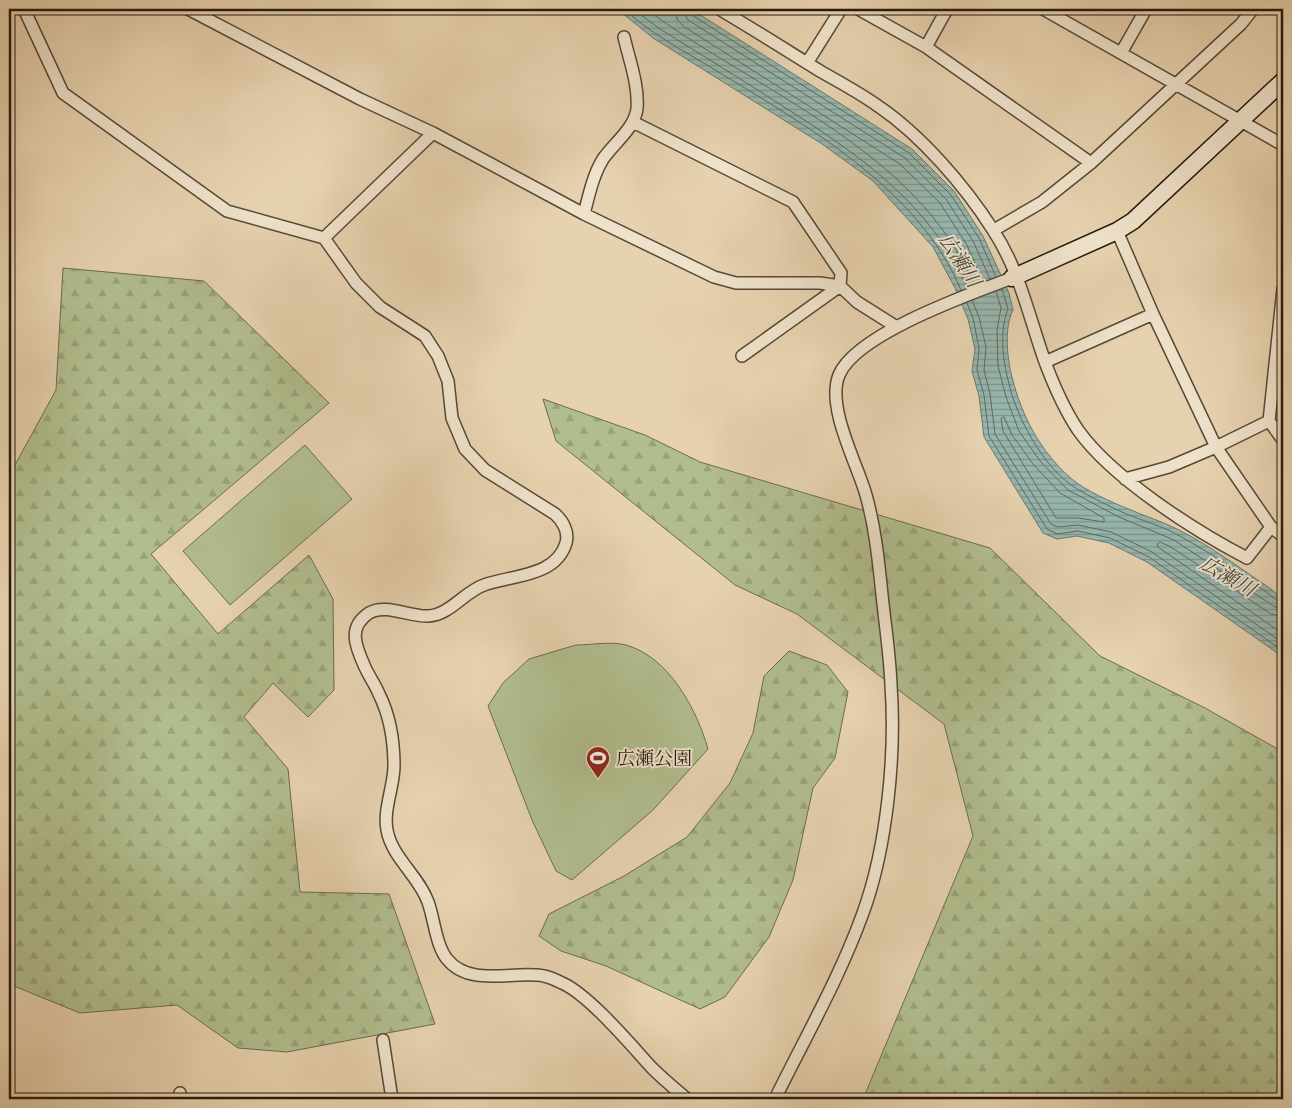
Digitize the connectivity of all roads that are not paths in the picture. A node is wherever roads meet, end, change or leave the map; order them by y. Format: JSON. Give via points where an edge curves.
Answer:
{"nodes":[{"id":1,"x":24,"y":9,"type":"edge"},
{"id":2,"x":188,"y":9,"type":"edge"},
{"id":3,"x":719,"y":9,"type":"edge"},
{"id":4,"x":841,"y":9,"type":"edge"},
{"id":5,"x":858,"y":9,"type":"edge"},
{"id":6,"x":948,"y":9,"type":"edge"},
{"id":7,"x":1146,"y":9,"type":"edge"},
{"id":8,"x":1253,"y":9,"type":"edge"},
{"id":9,"x":1047,"y":10,"type":"edge"},
{"id":10,"x":624,"y":37,"type":"dead end"},
{"id":11,"x":926,"y":47,"type":"junction"},
{"id":12,"x":1121,"y":53,"type":"junction"},
{"id":13,"x":807,"y":63,"type":"junction"},
{"id":14,"x":1283,"y":81,"type":"edge"},
{"id":15,"x":1175,"y":83,"type":"junction"},
{"id":16,"x":1241,"y":121,"type":"junction"},
{"id":17,"x":633,"y":122,"type":"junction"},
{"id":18,"x":434,"y":134,"type":"junction"},
{"id":19,"x":1283,"y":146,"type":"edge"},
{"id":20,"x":1091,"y":163,"type":"junction"},
{"id":21,"x":584,"y":214,"type":"junction"},
{"id":22,"x":994,"y":230,"type":"junction"},
{"id":23,"x":1117,"y":231,"type":"junction"},
{"id":24,"x":324,"y":238,"type":"junction"},
{"id":25,"x":1015,"y":276,"type":"junction"},
{"id":26,"x":840,"y":286,"type":"junction"},
{"id":27,"x":1283,"y":289,"type":"edge"},
{"id":28,"x":1153,"y":314,"type":"junction"},
{"id":29,"x":895,"y":326,"type":"junction"},
{"id":30,"x":742,"y":356,"type":"dead end"},
{"id":31,"x":1045,"y":362,"type":"junction"},
{"id":32,"x":1269,"y":421,"type":"junction"},
{"id":33,"x":1283,"y":440,"type":"edge"},
{"id":34,"x":1216,"y":447,"type":"junction"},
{"id":35,"x":1125,"y":478,"type":"junction"},
{"id":36,"x":1271,"y":527,"type":"junction"},
{"id":37,"x":1283,"y":536,"type":"edge"},
{"id":38,"x":383,"y":1040,"type":"dead end"},
{"id":39,"x":392,"y":1099,"type":"edge"},
{"id":40,"x":687,"y":1099,"type":"edge"},
{"id":41,"x":775,"y":1099,"type":"edge"}],
"edges":[{"from":1,"to":24,"type":"street","via":[[64,94],[227,211]]},
{"from":2,"to":18,"type":"street"},
{"from":3,"to":13,"type":"street"},
{"from":4,"to":13,"type":"street"},
{"from":5,"to":11,"type":"street"},
{"from":6,"to":11,"type":"street"},
{"from":7,"to":12,"type":"street"},
{"from":8,"to":15,"type":"street","via":[[1241,24]]},
{"from":9,"to":12,"type":"street"},
{"from":10,"to":17,"type":"street","via":[[636,89],[637,108]]},
{"from":11,"to":20,"type":"street"},
{"from":12,"to":15,"type":"street"},
{"from":13,"to":22,"type":"street","via":[[879,106],[917,139],[966,192]]},
{"from":14,"to":16,"type":"street"},
{"from":15,"to":16,"type":"street"},
{"from":15,"to":20,"type":"street"},
{"from":16,"to":19,"type":"street"},
{"from":16,"to":23,"type":"street","via":[[1152,204]]},
{"from":17,"to":21,"type":"street","via":[[603,160],[592,182]]},
{"from":17,"to":26,"type":"street","via":[[793,202],[841,273]]},
{"from":18,"to":21,"type":"street"},
{"from":18,"to":24,"type":"street"},
{"from":20,"to":22,"type":"street","via":[[1042,202]]},
{"from":21,"to":26,"type":"street","via":[[714,277],[736,284],[820,283]]},
{"from":22,"to":25,"type":"street"},
{"from":23,"to":25,"type":"street"},
{"from":23,"to":28,"type":"street"},
{"from":24,"to":40,"type":"street","via":[[356,283],[374,301],[425,336],[438,356],[448,382],[452,418],[465,449],[485,470],[555,514],[568,538],[560,557],[549,566],[485,584],[436,615],[380,609],[372,611],[357,624],[354,638],[357,648],[390,722],[394,767],[386,823],[396,853],[427,899],[446,958],[471,973],[544,976],[565,984],[589,1003],[654,1071]]},
{"from":25,"to":29,"type":"street"},
{"from":25,"to":31,"type":"street"},
{"from":26,"to":29,"type":"street","via":[[857,302]]},
{"from":26,"to":30,"type":"street"},
{"from":27,"to":32,"type":"street"},
{"from":28,"to":31,"type":"street"},
{"from":28,"to":34,"type":"street"},
{"from":29,"to":41,"type":"street","via":[[847,362],[836,383],[835,396],[866,496],[877,548],[892,687],[890,777],[882,840],[864,911],[849,950]]},
{"from":31,"to":35,"type":"street","via":[[1063,406],[1078,430],[1097,453]]},
{"from":32,"to":33,"type":"street"},
{"from":32,"to":34,"type":"street"},
{"from":34,"to":35,"type":"street","via":[[1169,467]]},
{"from":34,"to":36,"type":"street"},
{"from":35,"to":36,"type":"street","via":[[1215,541],[1247,558]]},
{"from":36,"to":37,"type":"street"},
{"from":38,"to":39,"type":"street"}]}
